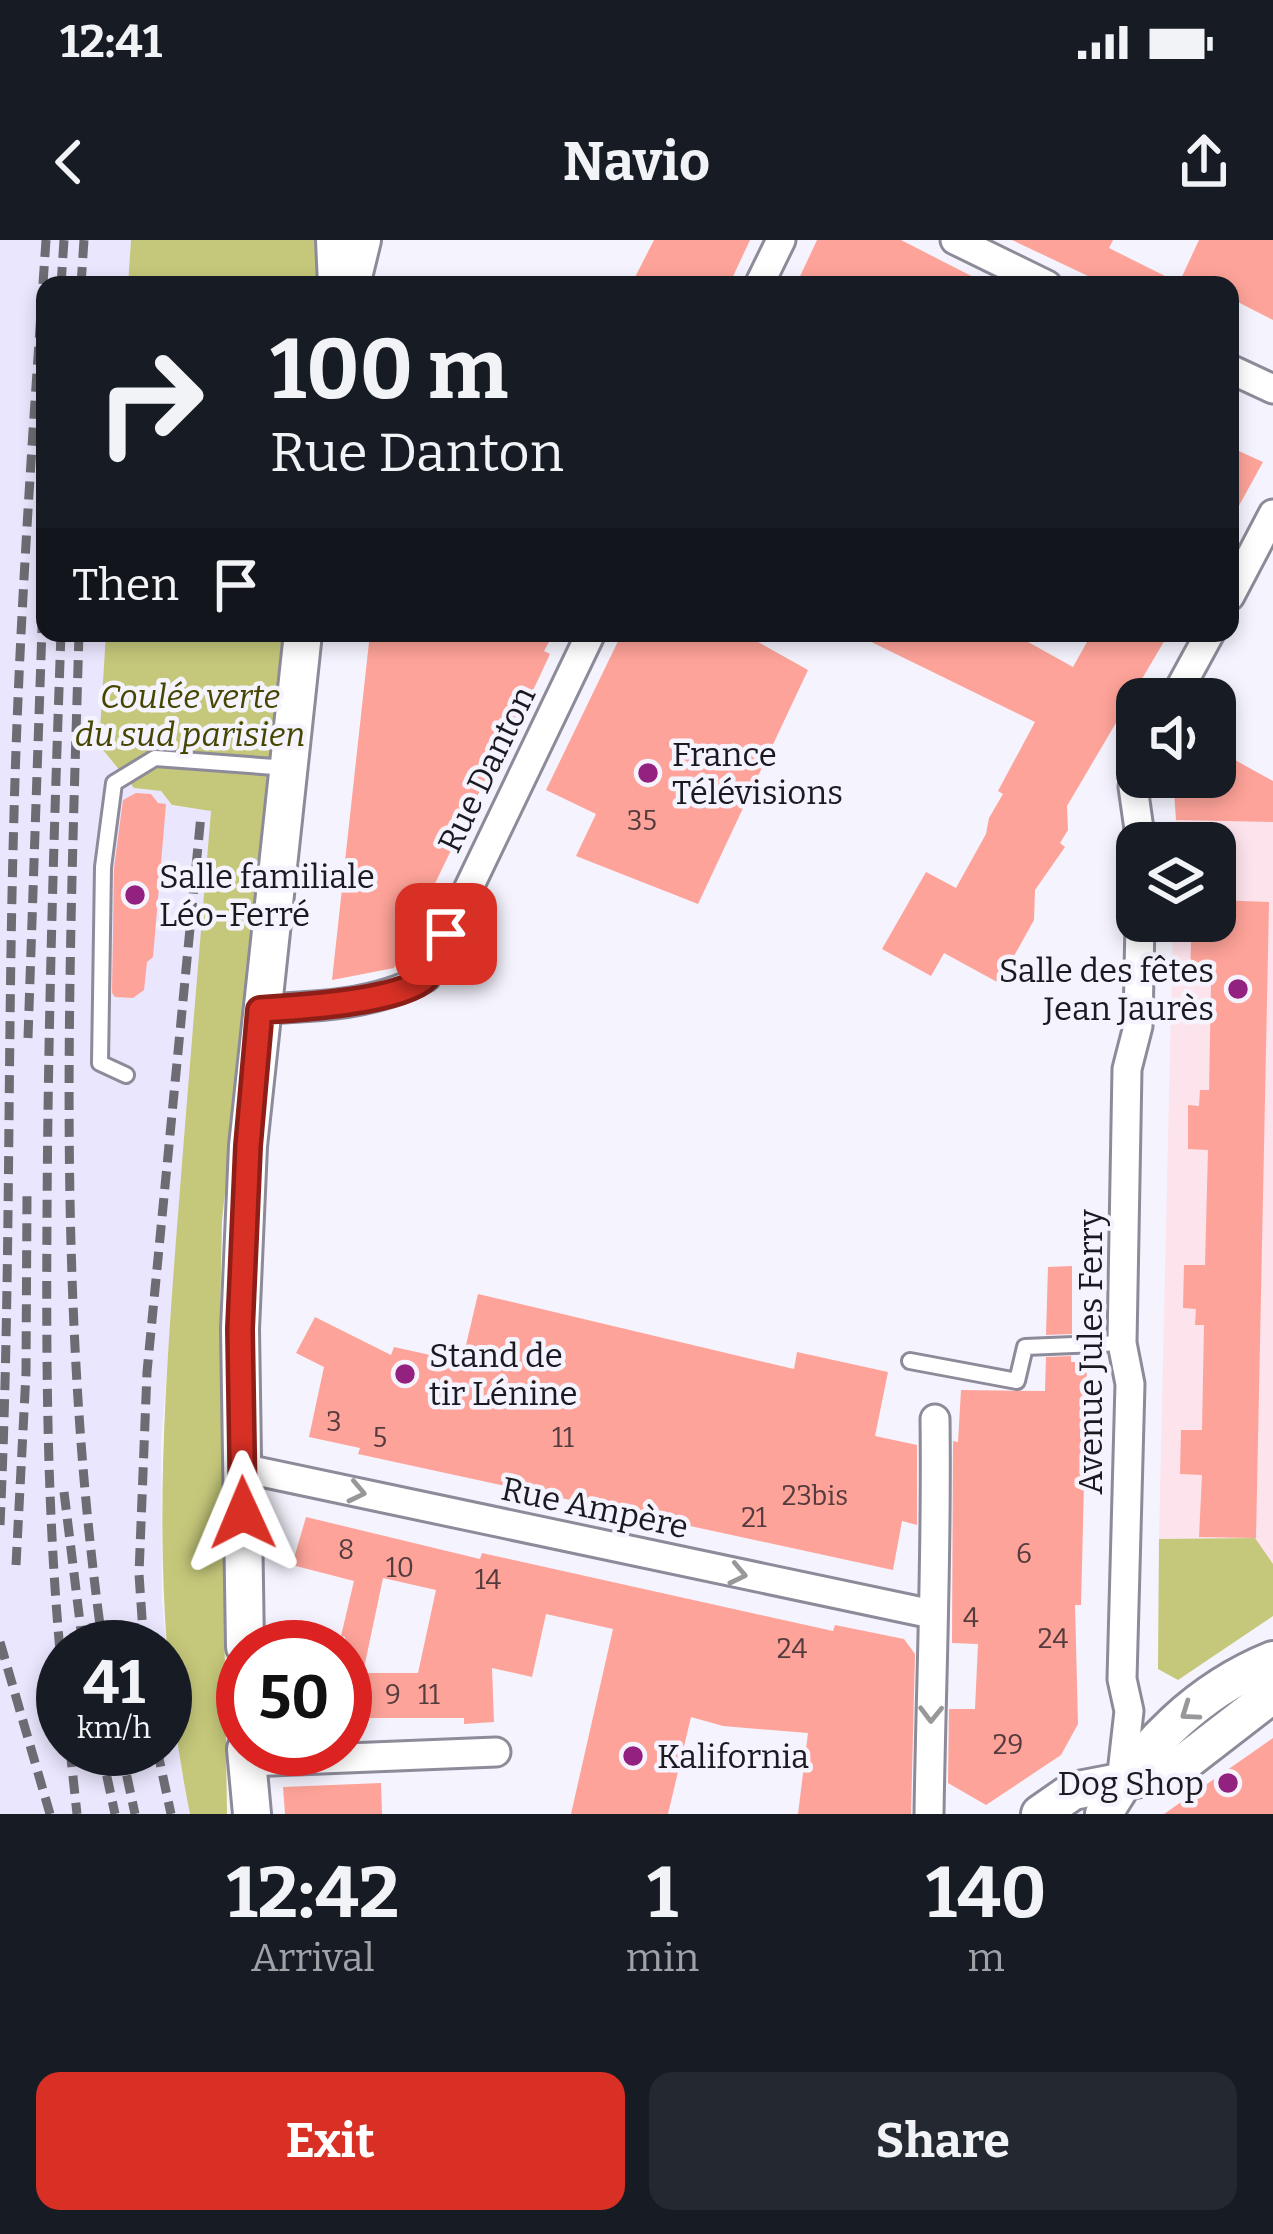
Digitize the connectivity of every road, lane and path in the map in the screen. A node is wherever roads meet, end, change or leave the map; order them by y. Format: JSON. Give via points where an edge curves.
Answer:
{"nodes":[{"id":1,"x":335,"y":240,"type":"edge"},
{"id":2,"x":362,"y":240,"type":"edge"},
{"id":3,"x":781,"y":240,"type":"edge"},
{"id":4,"x":955,"y":240,"type":"edge"},
{"id":5,"x":337,"y":276,"type":"edge"},
{"id":6,"x":353,"y":276,"type":"edge"},
{"id":7,"x":763,"y":276,"type":"edge"},
{"id":8,"x":1029,"y":276,"type":"edge"},
{"id":9,"x":1239,"y":373,"type":"edge"},
{"id":10,"x":1273,"y":388,"type":"edge"},
{"id":11,"x":1273,"y":514,"type":"edge"},
{"id":12,"x":1239,"y":579,"type":"edge"},
{"id":13,"x":302,"y":642,"type":"edge"},
{"id":14,"x":587,"y":642,"type":"edge"},
{"id":15,"x":1205,"y":642,"type":"edge"},
{"id":16,"x":1185,"y":678,"type":"edge"},
{"id":17,"x":287,"y":768,"type":"junction"},
{"id":18,"x":1140,"y":942,"type":"edge"},
{"id":19,"x":260,"y":1010,"type":"junction"},
{"id":20,"x":126,"y":1075,"type":"dead end"},
{"id":21,"x":1123,"y":1343,"type":"junction"},
{"id":22,"x":910,"y":1361,"type":"dead end"},
{"id":23,"x":935,"y":1419,"type":"dead end"},
{"id":24,"x":242,"y":1468,"type":"junction"},
{"id":25,"x":932,"y":1614,"type":"junction"},
{"id":26,"x":245,"y":1620,"type":"edge"},
{"id":27,"x":1273,"y":1660,"type":"edge"},
{"id":28,"x":1273,"y":1694,"type":"edge"},
{"id":29,"x":496,"y":1752,"type":"dead end"},
{"id":30,"x":372,"y":1753,"type":"edge"},
{"id":31,"x":248,"y":1776,"type":"edge"},
{"id":32,"x":1112,"y":1798,"type":"edge"},
{"id":33,"x":252,"y":1814,"type":"edge"},
{"id":34,"x":929,"y":1814,"type":"edge"},
{"id":35,"x":1040,"y":1814,"type":"edge"}],
"edges":[{"from":1,"to":5,"type":"main road"},
{"from":2,"to":6,"type":"main road"},
{"from":3,"to":7,"type":"street"},
{"from":4,"to":8,"type":"street"},
{"from":9,"to":10,"type":"street"},
{"from":11,"to":12,"type":"street"},
{"from":13,"to":17,"type":"main road"},
{"from":14,"to":19,"type":"street","name":"Rue Danton","via":[[426,977],[340,1003]]},
{"from":15,"to":16,"type":"street"},
{"from":17,"to":19,"type":"main road"},
{"from":17,"to":20,"type":"lane","via":[[155,758],[114,783],[103,867],[100,1063]]},
{"from":18,"to":21,"type":"street","name":"Avenue Jules Ferry","via":[[1138,1026],[1127,1069]]},
{"from":19,"to":24,"type":"main road","via":[[241,1309]]},
{"from":21,"to":22,"type":"lane","via":[[1025,1347],[1017,1381]]},
{"from":21,"to":32,"type":"street","name":"Avenue Jules Ferry","via":[[1130,1384],[1122,1679],[1130,1711]]},
{"from":23,"to":25,"type":"street"},
{"from":24,"to":25,"type":"street","name":"Rue Ampère","one_way":true},
{"from":24,"to":26,"type":"main road"},
{"from":25,"to":34,"type":"street","one_way":true},
{"from":27,"to":32,"type":"main road","one_way":true,"via":[[1158,1735]]},
{"from":28,"to":32,"type":"main road","via":[[1172,1772]]},
{"from":29,"to":30,"type":"street"},
{"from":31,"to":33,"type":"main road"},
{"from":32,"to":35,"type":"main road","via":[[1073,1791]]}]}
